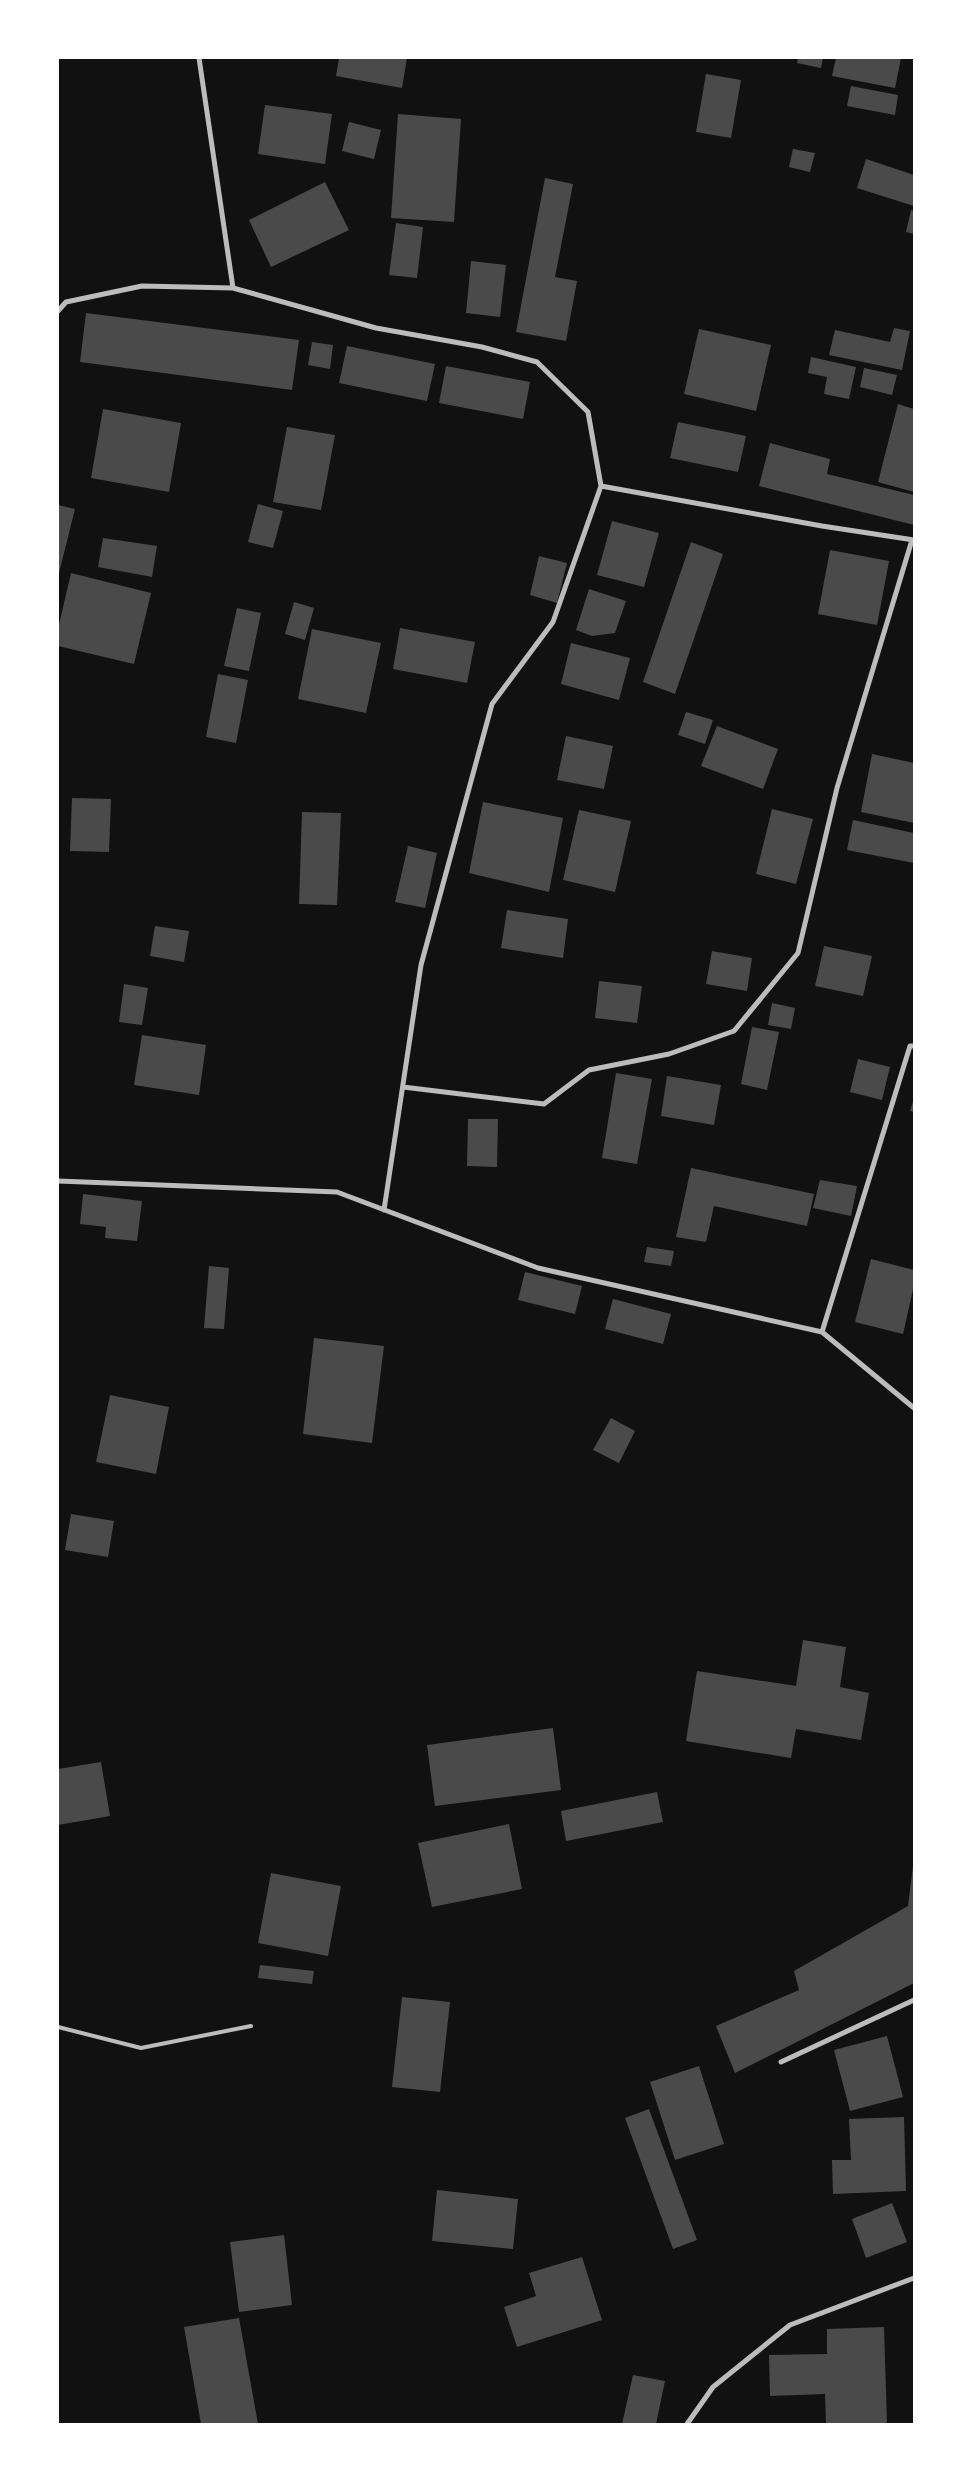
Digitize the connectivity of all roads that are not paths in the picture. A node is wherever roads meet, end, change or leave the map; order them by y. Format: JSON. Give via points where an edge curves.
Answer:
{"nodes":[{"id":1,"x":199,"y":58,"type":"edge"},
{"id":2,"x":233,"y":288,"type":"junction"},
{"id":3,"x":58,"y":311,"type":"edge"},
{"id":4,"x":600,"y":486,"type":"junction"},
{"id":5,"x":913,"y":540,"type":"edge"},
{"id":6,"x":914,"y":1046,"type":"edge"},
{"id":7,"x":403,"y":1087,"type":"junction"},
{"id":8,"x":58,"y":1181,"type":"edge"},
{"id":9,"x":384,"y":1210,"type":"junction"},
{"id":10,"x":822,"y":1332,"type":"junction"},
{"id":11,"x":914,"y":1408,"type":"edge"},
{"id":12,"x":914,"y":2000,"type":"edge"},
{"id":13,"x":58,"y":2026,"type":"edge"},
{"id":14,"x":252,"y":2026,"type":"dead end"},
{"id":15,"x":781,"y":2062,"type":"dead end"},
{"id":16,"x":914,"y":2278,"type":"edge"},
{"id":17,"x":687,"y":2424,"type":"edge"}],
"edges":[{"from":1,"to":2,"type":"street"},
{"from":2,"to":3,"type":"street","via":[[142,286],[66,302]]},
{"from":2,"to":4,"type":"street","via":[[376,328],[482,347],[537,362],[588,412]]},
{"from":4,"to":5,"type":"street"},
{"from":4,"to":7,"type":"street","via":[[553,622],[492,704],[421,965]]},
{"from":5,"to":7,"type":"street","via":[[837,788],[798,953],[734,1031],[669,1054],[589,1070],[544,1104]]},
{"from":6,"to":10,"type":"street","via":[[910,1046]]},
{"from":7,"to":9,"type":"street"},
{"from":8,"to":9,"type":"street","via":[[337,1192]]},
{"from":9,"to":10,"type":"street","via":[[538,1268]]},
{"from":10,"to":11,"type":"street"},
{"from":12,"to":15,"type":"street"},
{"from":13,"to":14,"type":"lane","via":[[141,2048]]},
{"from":16,"to":17,"type":"street","via":[[790,2326],[713,2387]]}]}
